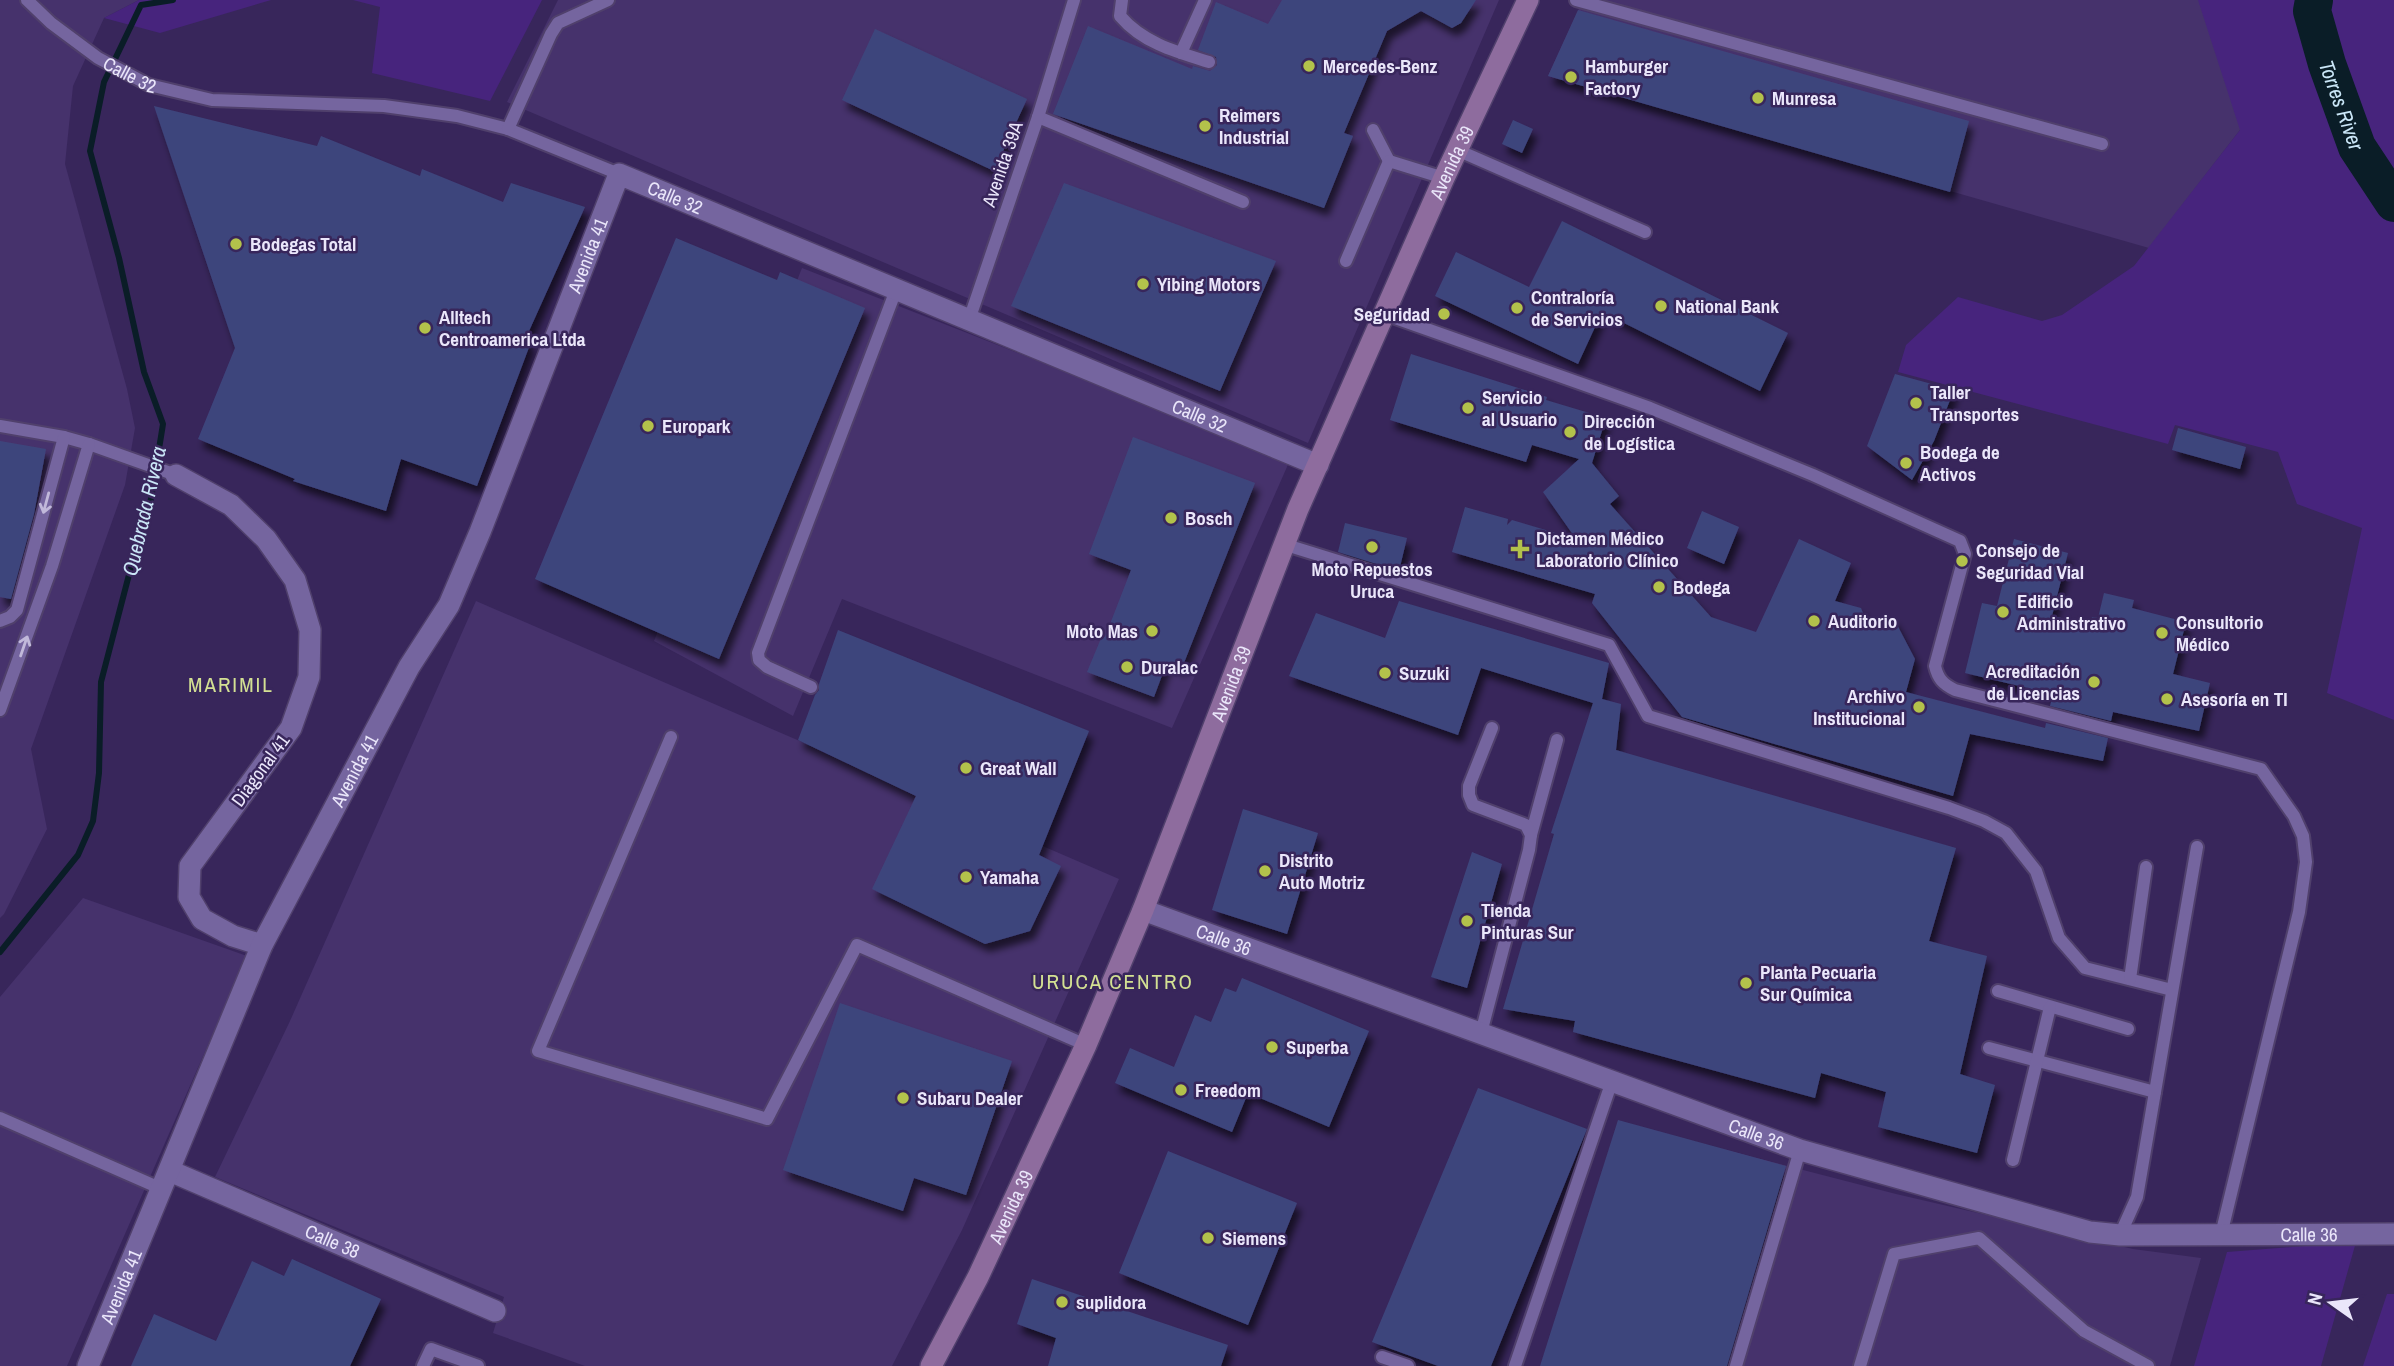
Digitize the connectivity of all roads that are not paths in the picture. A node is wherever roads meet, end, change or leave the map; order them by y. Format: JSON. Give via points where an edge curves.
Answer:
{"nodes":[{"id":1,"x":27,"y":0,"type":"edge"},
{"id":2,"x":608,"y":0,"type":"edge"},
{"id":3,"x":1074,"y":0,"type":"edge"},
{"id":4,"x":1122,"y":0,"type":"edge"},
{"id":5,"x":1205,"y":0,"type":"edge"},
{"id":6,"x":1528,"y":0,"type":"edge"},
{"id":7,"x":1576,"y":0,"type":"edge"},
{"id":8,"x":1181,"y":53,"type":"junction"},
{"id":9,"x":1209,"y":62,"type":"dead end"},
{"id":10,"x":1038,"y":117,"type":"junction"},
{"id":11,"x":508,"y":130,"type":"junction"},
{"id":12,"x":1373,"y":130,"type":"dead end"},
{"id":13,"x":2102,"y":144,"type":"dead end"},
{"id":14,"x":1457,"y":150,"type":"junction"},
{"id":15,"x":1389,"y":161,"type":"junction"},
{"id":16,"x":619,"y":174,"type":"junction"},
{"id":17,"x":1444,"y":178,"type":"junction"},
{"id":18,"x":1242,"y":202,"type":"dead end"},
{"id":19,"x":1645,"y":232,"type":"dead end"},
{"id":20,"x":1346,"y":261,"type":"dead end"},
{"id":21,"x":896,"y":290,"type":"junction"},
{"id":22,"x":1384,"y":314,"type":"junction"},
{"id":23,"x":969,"y":320,"type":"junction"},
{"id":24,"x":0,"y":426,"type":"edge"},
{"id":25,"x":64,"y":437,"type":"junction"},
{"id":26,"x":89,"y":444,"type":"junction"},
{"id":27,"x":1318,"y":465,"type":"junction"},
{"id":28,"x":176,"y":475,"type":"joint"},
{"id":29,"x":1283,"y":544,"type":"junction"},
{"id":30,"x":0,"y":621,"type":"edge"},
{"id":31,"x":811,"y":687,"type":"dead end"},
{"id":32,"x":0,"y":710,"type":"edge"},
{"id":33,"x":1492,"y":727,"type":"dead end"},
{"id":34,"x":671,"y":737,"type":"dead end"},
{"id":35,"x":1557,"y":740,"type":"dead end"},
{"id":36,"x":1531,"y":835,"type":"junction"},
{"id":37,"x":2197,"y":847,"type":"dead end"},
{"id":38,"x":2146,"y":867,"type":"dead end"},
{"id":39,"x":1143,"y":910,"type":"junction"},
{"id":40,"x":262,"y":945,"type":"junction"},
{"id":41,"x":2130,"y":979,"type":"junction"},
{"id":42,"x":2172,"y":990,"type":"junction"},
{"id":43,"x":1998,"y":991,"type":"dead end"},
{"id":44,"x":2050,"y":1007,"type":"junction"},
{"id":45,"x":2128,"y":1029,"type":"dead end"},
{"id":46,"x":1481,"y":1032,"type":"junction"},
{"id":47,"x":1086,"y":1045,"type":"junction"},
{"id":48,"x":1989,"y":1048,"type":"dead end"},
{"id":49,"x":2037,"y":1061,"type":"junction"},
{"id":50,"x":1612,"y":1081,"type":"junction"},
{"id":51,"x":2155,"y":1092,"type":"junction"},
{"id":52,"x":0,"y":1118,"type":"edge"},
{"id":53,"x":1800,"y":1150,"type":"junction"},
{"id":54,"x":2012,"y":1160,"type":"dead end"},
{"id":55,"x":166,"y":1180,"type":"junction"},
{"id":56,"x":2394,"y":1234,"type":"edge"},
{"id":57,"x":2120,"y":1235,"type":"junction"},
{"id":58,"x":2221,"y":1235,"type":"junction"},
{"id":59,"x":495,"y":1311,"type":"dead end"},
{"id":60,"x":1382,"y":1357,"type":"dead end"},
{"id":61,"x":473,"y":1365,"type":"edge"},
{"id":62,"x":88,"y":1366,"type":"edge"},
{"id":63,"x":423,"y":1366,"type":"edge"},
{"id":64,"x":931,"y":1366,"type":"edge"},
{"id":65,"x":1408,"y":1366,"type":"edge"},
{"id":66,"x":1515,"y":1366,"type":"edge"},
{"id":67,"x":1736,"y":1366,"type":"edge"},
{"id":68,"x":1860,"y":1366,"type":"edge"},
{"id":69,"x":2148,"y":1366,"type":"edge"}],
"edges":[{"from":1,"to":11,"type":"lane","name":"Calle 32","via":[[99,58],[149,85],[212,100],[384,106],[457,116]]},
{"from":2,"to":11,"type":"lane","via":[[558,23]]},
{"from":3,"to":10,"type":"lane","name":"Avenida 39A"},
{"from":4,"to":8,"type":"lane","via":[[1120,16],[1130,28]]},
{"from":5,"to":8,"type":"lane"},
{"from":6,"to":14,"type":"main road","name":"Avenida 39"},
{"from":7,"to":13,"type":"lane"},
{"from":8,"to":9,"type":"lane"},
{"from":10,"to":18,"type":"lane"},
{"from":10,"to":23,"type":"lane","name":"Avenida 39A"},
{"from":11,"to":16,"type":"lane","name":"Calle 32"},
{"from":12,"to":15,"type":"lane"},
{"from":14,"to":17,"type":"main road","name":"Avenida 39"},
{"from":14,"to":19,"type":"lane"},
{"from":15,"to":17,"type":"lane"},
{"from":15,"to":20,"type":"lane"},
{"from":16,"to":21,"type":"street","name":"Calle 32"},
{"from":16,"to":40,"type":"street","name":"Avenida 41","via":[[449,605],[409,667]]},
{"from":17,"to":22,"type":"main road","name":"Avenida 39"},
{"from":21,"to":23,"type":"street","name":"Calle 32"},
{"from":21,"to":31,"type":"lane","via":[[758,653],[767,667]]},
{"from":22,"to":27,"type":"main road","name":"Avenida 39"},
{"from":22,"to":58,"type":"lane","via":[[1650,408],[1960,541],[1965,554],[1935,666],[1943,684],[2261,769],[2294,816],[2303,836],[2306,862],[2299,912]]},
{"from":23,"to":27,"type":"street","name":"Calle 32"},
{"from":24,"to":25,"type":"lane"},
{"from":25,"to":26,"type":"lane"},
{"from":25,"to":30,"type":"lane","one_way":true,"via":[[17,610]]},
{"from":26,"to":28,"type":"lane"},
{"from":32,"to":26,"type":"lane","one_way":true,"via":[[52,566]]},
{"from":27,"to":29,"type":"main road","name":"Avenida 39"},
{"from":28,"to":40,"type":"street","name":"Diagonal 41","via":[[231,505],[266,539],[295,580],[310,630],[309,677],[291,728],[190,866],[189,897],[202,919]]},
{"from":29,"to":39,"type":"main road","name":"Avenida 39"},
{"from":29,"to":41,"type":"lane","via":[[1609,645],[1648,716],[1984,821],[2006,833],[2036,872],[2059,938],[2085,968]]},
{"from":33,"to":36,"type":"lane","via":[[1469,795],[1473,805],[1526,825]]},
{"from":34,"to":47,"type":"lane","via":[[538,1051],[767,1119],[857,945]]},
{"from":35,"to":36,"type":"lane"},
{"from":36,"to":46,"type":"lane"},
{"from":37,"to":42,"type":"lane"},
{"from":38,"to":41,"type":"lane"},
{"from":39,"to":46,"type":"street","name":"Calle 36"},
{"from":39,"to":47,"type":"main road","name":"Avenida 39"},
{"from":40,"to":55,"type":"street","name":"Avenida 41"},
{"from":41,"to":42,"type":"lane"},
{"from":42,"to":51,"type":"lane"},
{"from":43,"to":44,"type":"lane"},
{"from":44,"to":45,"type":"lane"},
{"from":44,"to":49,"type":"lane"},
{"from":46,"to":50,"type":"street","name":"Calle 36"},
{"from":47,"to":64,"type":"main road","name":"Avenida 39","via":[[978,1277]]},
{"from":48,"to":49,"type":"lane"},
{"from":49,"to":51,"type":"lane"},
{"from":49,"to":54,"type":"lane"},
{"from":50,"to":53,"type":"street","name":"Calle 36"},
{"from":50,"to":66,"type":"lane"},
{"from":51,"to":57,"type":"lane","via":[[2137,1197]]},
{"from":52,"to":55,"type":"lane"},
{"from":53,"to":57,"type":"street","name":"Calle 36","via":[[2090,1232]]},
{"from":53,"to":67,"type":"lane"},
{"from":55,"to":59,"type":"street","name":"Calle 38"},
{"from":55,"to":62,"type":"street","name":"Avenida 41"},
{"from":56,"to":58,"type":"street","name":"Calle 36"},
{"from":57,"to":58,"type":"street","name":"Calle 36"},
{"from":60,"to":65,"type":"lane"},
{"from":61,"to":63,"type":"lane","via":[[431,1349]]},
{"from":68,"to":69,"type":"lane","via":[[1894,1254],[1979,1238],[2084,1331]]}]}
